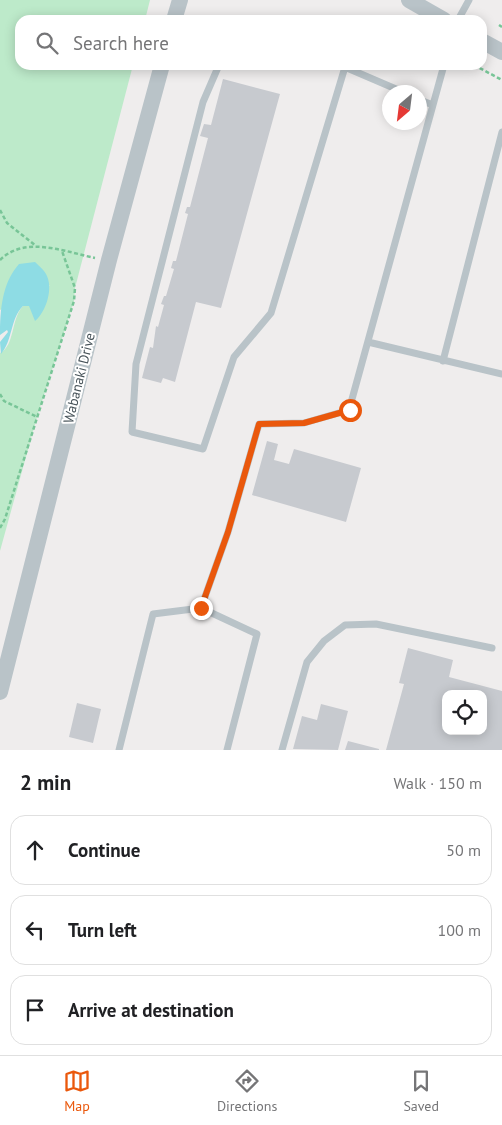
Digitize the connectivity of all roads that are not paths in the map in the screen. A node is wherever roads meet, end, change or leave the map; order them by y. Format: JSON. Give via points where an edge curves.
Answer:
{"nodes":[{"id":1,"x":180,"y":0,"type":"edge"},
{"id":2,"x":409,"y":0,"type":"edge"},
{"id":3,"x":469,"y":0,"type":"edge"},
{"id":4,"x":176,"y":15,"type":"edge"},
{"id":5,"x":435,"y":15,"type":"edge"},
{"id":6,"x":461,"y":15,"type":"edge"},
{"id":7,"x":487,"y":44,"type":"edge"},
{"id":8,"x":502,"y":52,"type":"edge"},
{"id":9,"x":161,"y":70,"type":"edge"},
{"id":10,"x":217,"y":70,"type":"edge"},
{"id":11,"x":341,"y":70,"type":"edge"},
{"id":12,"x":351,"y":70,"type":"edge"},
{"id":13,"x":443,"y":70,"type":"edge"},
{"id":14,"x":387,"y":85,"type":"edge"},
{"id":15,"x":427,"y":103,"type":"edge"},
{"id":16,"x":433,"y":105,"type":"junction"},
{"id":17,"x":502,"y":132,"type":"edge"},
{"id":18,"x":368,"y":342,"type":"junction"},
{"id":19,"x":443,"y":361,"type":"junction"},
{"id":20,"x":502,"y":374,"type":"edge"},
{"id":21,"x":201,"y":608,"type":"junction"},
{"id":22,"x":492,"y":648,"type":"dead end"},
{"id":23,"x":0,"y":692,"type":"edge"},
{"id":24,"x":119,"y":750,"type":"edge"},
{"id":25,"x":227,"y":750,"type":"edge"},
{"id":26,"x":282,"y":750,"type":"edge"}],
"edges":[{"from":1,"to":4,"type":"street"},
{"from":2,"to":5,"type":"street"},
{"from":3,"to":6,"type":"lane"},
{"from":7,"to":8,"type":"street"},
{"from":9,"to":23,"type":"street","name":"Wabanaki Drive"},
{"from":10,"to":11,"type":"lane","via":[[204,102],[136,364],[132,432],[203,449],[234,357],[271,313]]},
{"from":12,"to":14,"type":"lane"},
{"from":13,"to":16,"type":"lane"},
{"from":15,"to":16,"type":"lane"},
{"from":16,"to":18,"type":"lane"},
{"from":17,"to":19,"type":"lane"},
{"from":18,"to":19,"type":"lane"},
{"from":18,"to":21,"type":"lane","via":[[350,410],[304,423],[259,424],[228,532]]},
{"from":19,"to":20,"type":"lane"},
{"from":21,"to":24,"type":"lane","via":[[154,614]]},
{"from":21,"to":25,"type":"lane","via":[[257,634]]},
{"from":22,"to":26,"type":"lane","via":[[376,624],[345,625],[324,641],[307,662]]}]}
